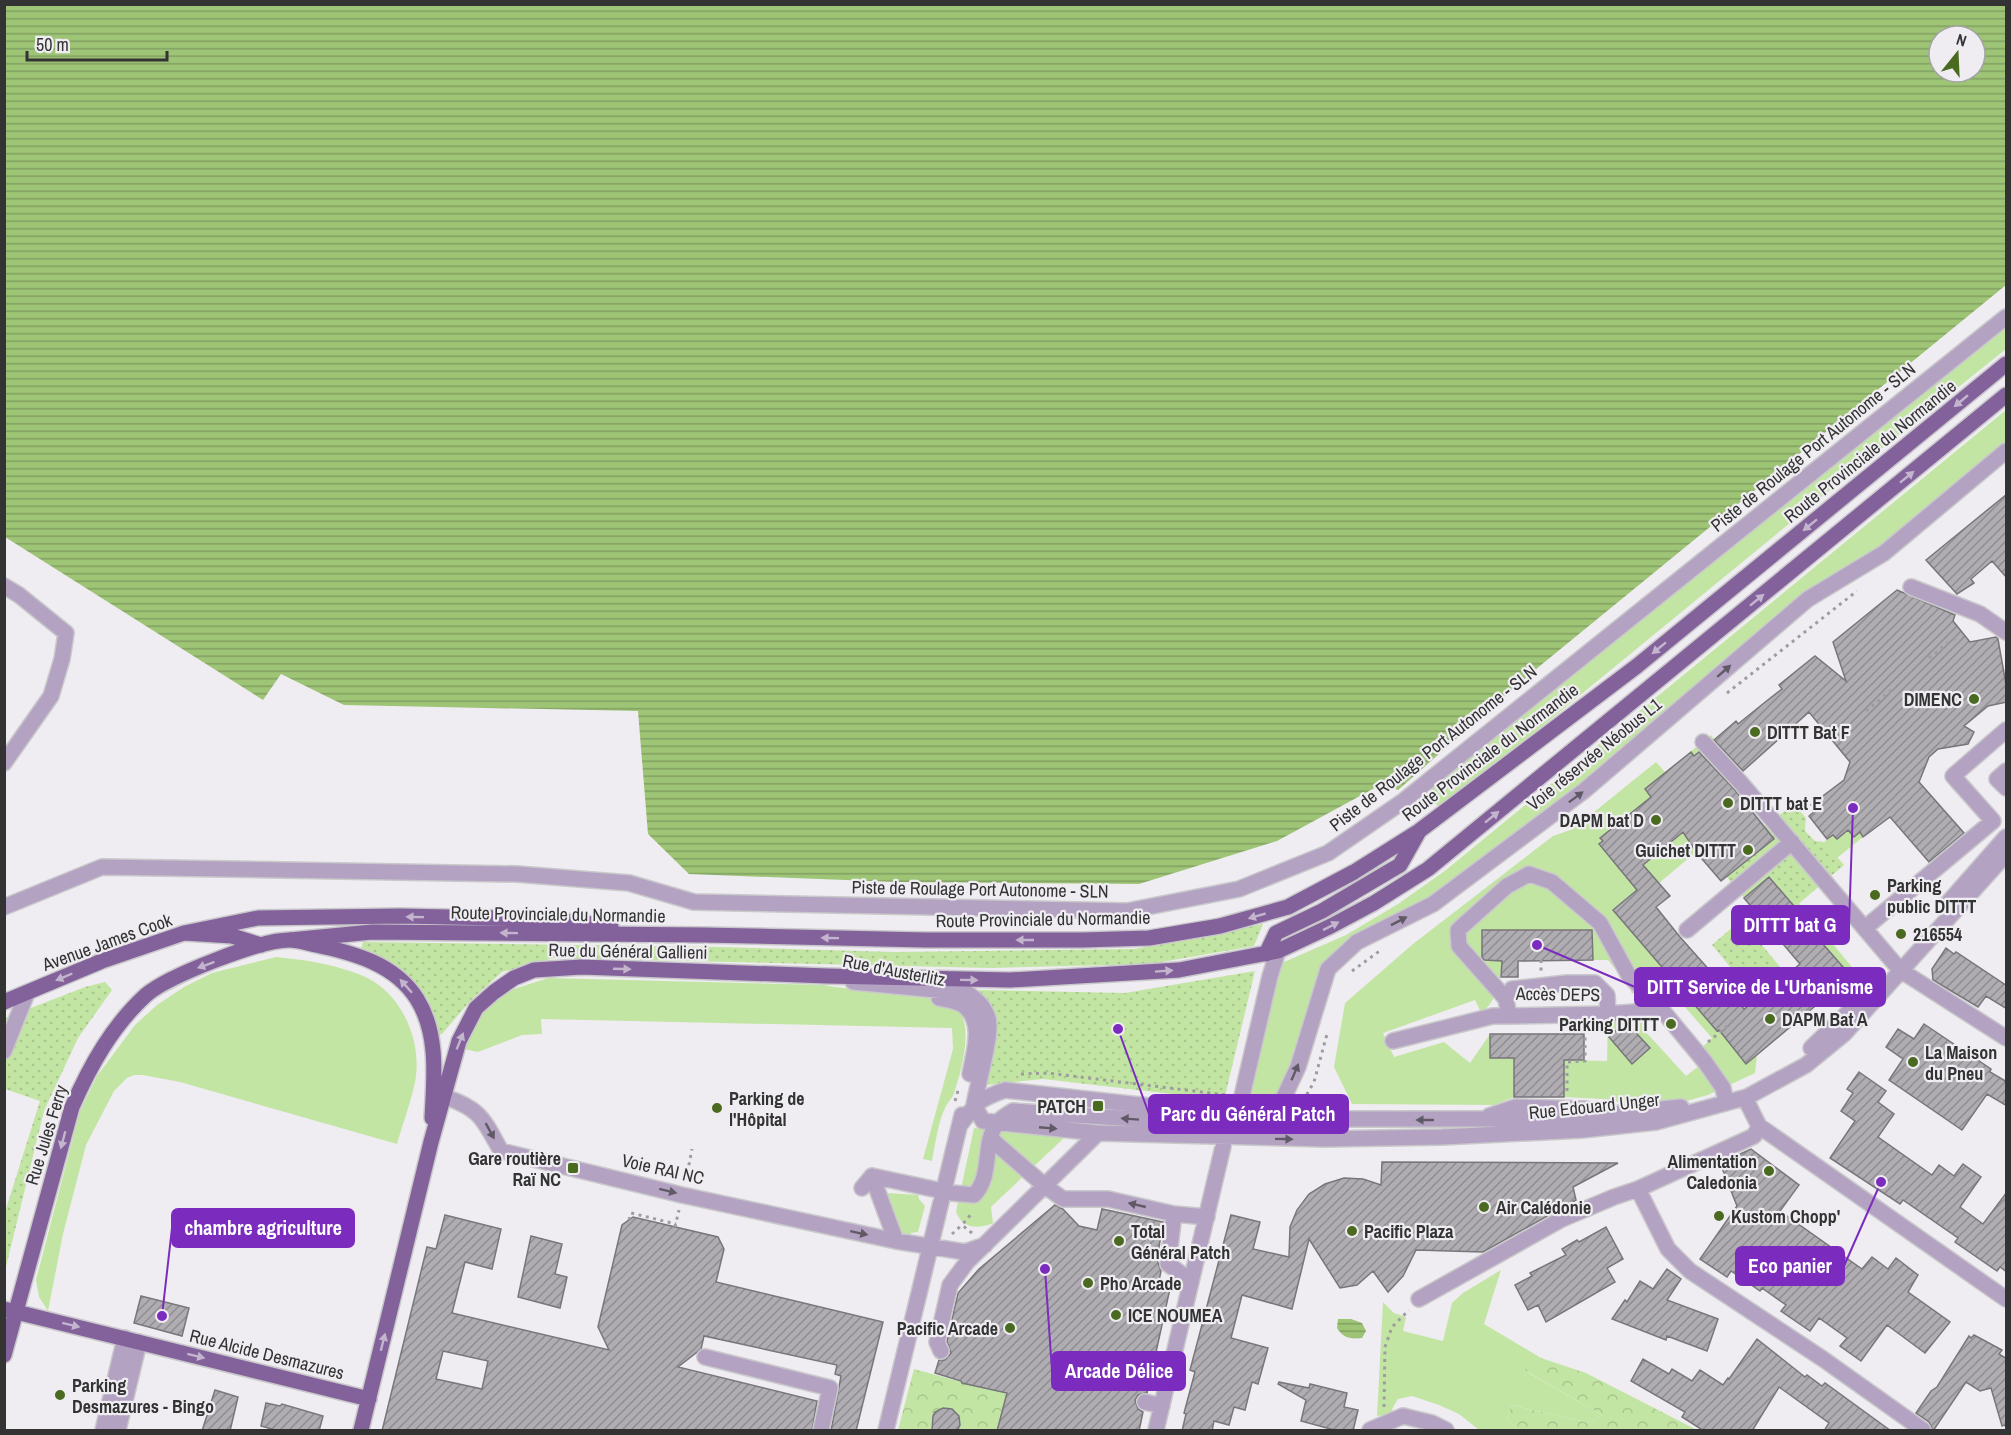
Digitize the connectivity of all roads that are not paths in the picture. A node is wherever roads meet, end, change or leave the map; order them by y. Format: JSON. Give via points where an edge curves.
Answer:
{"nodes":[{"id":1,"x":2007,"y":316,"type":"edge"},
{"id":2,"x":2007,"y":364,"type":"edge"},
{"id":3,"x":2007,"y":395,"type":"edge"},
{"id":4,"x":2007,"y":451,"type":"edge"},
{"id":5,"x":4,"y":586,"type":"edge"},
{"id":6,"x":1911,"y":587,"type":"dead end"},
{"id":7,"x":2007,"y":632,"type":"edge"},
{"id":8,"x":2007,"y":730,"type":"edge"},
{"id":9,"x":1703,"y":742,"type":"dead end"},
{"id":10,"x":4,"y":763,"type":"edge"},
{"id":11,"x":2007,"y":771,"type":"edge"},
{"id":12,"x":2007,"y":788,"type":"edge"},
{"id":13,"x":1419,"y":831,"type":"junction"},
{"id":14,"x":2007,"y":837,"type":"edge"},
{"id":15,"x":1792,"y":842,"type":"junction"},
{"id":16,"x":2007,"y":854,"type":"edge"},
{"id":17,"x":4,"y":907,"type":"edge"},
{"id":18,"x":1865,"y":928,"type":"junction"},
{"id":19,"x":1687,"y":930,"type":"dead end"},
{"id":20,"x":184,"y":933,"type":"junction"},
{"id":21,"x":704,"y":935,"type":"junction"},
{"id":22,"x":290,"y":940,"type":"junction"},
{"id":23,"x":261,"y":945,"type":"junction"},
{"id":24,"x":1272,"y":952,"type":"junction"},
{"id":25,"x":1898,"y":967,"type":"junction"},
{"id":26,"x":827,"y":976,"type":"junction"},
{"id":27,"x":27,"y":993,"type":"junction"},
{"id":28,"x":1506,"y":999,"type":"junction"},
{"id":29,"x":4,"y":1002,"type":"edge"},
{"id":30,"x":1662,"y":1010,"type":"junction"},
{"id":31,"x":1608,"y":1014,"type":"junction"},
{"id":32,"x":1509,"y":1016,"type":"junction"},
{"id":33,"x":2007,"y":1038,"type":"edge"},
{"id":34,"x":1393,"y":1041,"type":"dead end"},
{"id":35,"x":4,"y":1051,"type":"edge"},
{"id":36,"x":445,"y":1097,"type":"junction"},
{"id":37,"x":1745,"y":1098,"type":"junction"},
{"id":38,"x":1726,"y":1099,"type":"junction"},
{"id":39,"x":974,"y":1106,"type":"junction"},
{"id":40,"x":1609,"y":1115,"type":"junction"},
{"id":41,"x":1260,"y":1116,"type":"junction"},
{"id":42,"x":1478,"y":1120,"type":"junction"},
{"id":43,"x":998,"y":1123,"type":"junction"},
{"id":44,"x":1230,"y":1123,"type":"junction"},
{"id":45,"x":1635,"y":1124,"type":"junction"},
{"id":46,"x":960,"y":1125,"type":"junction"},
{"id":47,"x":1759,"y":1126,"type":"junction"},
{"id":48,"x":1098,"y":1133,"type":"junction"},
{"id":49,"x":1442,"y":1137,"type":"junction"},
{"id":50,"x":991,"y":1139,"type":"junction"},
{"id":51,"x":431,"y":1142,"type":"junction"},
{"id":52,"x":1045,"y":1186,"type":"junction"},
{"id":53,"x":1638,"y":1190,"type":"junction"},
{"id":54,"x":944,"y":1192,"type":"junction"},
{"id":55,"x":1174,"y":1214,"type":"junction"},
{"id":56,"x":1207,"y":1217,"type":"junction"},
{"id":57,"x":896,"y":1241,"type":"junction"},
{"id":58,"x":985,"y":1245,"type":"junction"},
{"id":59,"x":930,"y":1247,"type":"junction"},
{"id":60,"x":1191,"y":1281,"type":"junction"},
{"id":61,"x":1419,"y":1299,"type":"road end"},
{"id":62,"x":2007,"y":1299,"type":"edge"},
{"id":63,"x":10,"y":1310,"type":"edge"},
{"id":64,"x":132,"y":1340,"type":"junction"},
{"id":65,"x":941,"y":1351,"type":"dead end"},
{"id":66,"x":4,"y":1355,"type":"edge"},
{"id":67,"x":705,"y":1357,"type":"dead end"},
{"id":68,"x":369,"y":1399,"type":"junction"},
{"id":69,"x":1145,"y":1402,"type":"dead end"},
{"id":70,"x":1162,"y":1406,"type":"junction"},
{"id":71,"x":103,"y":1431,"type":"edge"},
{"id":72,"x":118,"y":1431,"type":"edge"},
{"id":73,"x":361,"y":1431,"type":"edge"},
{"id":74,"x":820,"y":1431,"type":"edge"},
{"id":75,"x":886,"y":1431,"type":"edge"},
{"id":76,"x":1156,"y":1431,"type":"edge"},
{"id":77,"x":1370,"y":1431,"type":"edge"},
{"id":78,"x":1446,"y":1431,"type":"edge"},
{"id":79,"x":1923,"y":1431,"type":"edge"}],
"edges":[{"from":1,"to":17,"type":"street","name":"Piste de Roulage Port Autonome - SLN","via":[[1402,801],[1328,853],[1239,889],[1127,911],[694,902],[629,883],[517,874],[102,867]]},
{"from":2,"to":13,"type":"main road","name":"Route Provinciale du Normandie","one_way":true,"via":[[1637,666]]},
{"from":24,"to":3,"type":"main road","one_way":true,"via":[[1366,908],[1428,869]]},
{"from":41,"to":4,"type":"street","name":"Voie réservée Néobus L1","one_way":true,"via":[[1284,1097],[1298,1067],[1328,969],[1357,942],[1433,904],[1585,790],[1808,599],[1884,553]]},
{"from":5,"to":10,"type":"street","via":[[66,633],[51,696]]},
{"from":6,"to":7,"type":"street","via":[[1980,614]]},
{"from":8,"to":18,"type":"street","via":[[1953,776],[1993,821]]},
{"from":9,"to":15,"type":"street"},
{"from":11,"to":12,"type":"street","via":[[1997,779]]},
{"from":13,"to":21,"type":"main road","name":"Route Provinciale du Normandie","one_way":true,"via":[[1288,907],[1220,926],[1149,938],[925,940]]},
{"from":13,"to":24,"type":"main road","via":[[1400,865],[1276,933]]},
{"from":14,"to":25,"type":"street"},
{"from":15,"to":18,"type":"street"},
{"from":15,"to":19,"type":"street"},
{"from":16,"to":25,"type":"street","name":"Rue Edouard Unger"},
{"from":18,"to":25,"type":"street"},
{"from":21,"to":20,"type":"main road","one_way":true,"via":[[545,919],[400,916],[258,918]]},
{"from":20,"to":23,"type":"main road","name":"Avenue James Cook","via":[[232,936]]},
{"from":20,"to":27,"type":"main road","name":"Avenue James Cook","one_way":true,"via":[[102,961]]},
{"from":21,"to":22,"type":"main road","name":"Route Provinciale du Normandie","one_way":true,"via":[[372,932]]},
{"from":22,"to":23,"type":"main road","name":"Rue du Général Gallieni"},
{"from":51,"to":22,"type":"main road","name":"Rue du Général Gallieni","one_way":true,"via":[[433,1044],[416,998],[381,965],[345,951]]},
{"from":23,"to":63,"type":"main road","name":"Rue Jules Ferry","one_way":true,"via":[[180,974],[148,994],[117,1026],[86,1075],[72,1107]]},
{"from":26,"to":24,"type":"main road","one_way":true,"via":[[1010,980],[1179,970]]},
{"from":24,"to":44,"type":"street","via":[[1242,1096]]},
{"from":25,"to":33,"type":"street"},
{"from":25,"to":37,"type":"street","name":"Rue Edouard Unger","via":[[1844,1034],[1806,1065]]},
{"from":25,"to":38,"type":"street","via":[[1802,1056]]},
{"from":36,"to":26,"type":"main road","name":"Rue du Général Gallieni","one_way":true,"via":[[459,1041],[476,1008],[514,978],[534,970],[582,967]]},
{"from":26,"to":39,"type":"street","name":"Rue d'Austerlitz","via":[[859,983],[967,993],[981,1003],[989,1020]]},
{"from":26,"to":46,"type":"street","name":"Rue d'Austerlitz","via":[[855,987],[928,994],[962,1004],[973,1016],[977,1036]]},
{"from":27,"to":29,"type":"main road","name":"Avenue James Cook"},
{"from":27,"to":35,"type":"street"},
{"from":28,"to":30,"type":"street","via":[[1459,946],[1458,930],[1507,886],[1529,874],[1552,882],[1600,923],[1628,974]]},
{"from":28,"to":31,"type":"street","name":"Accès DEPS","via":[[1512,989],[1595,983],[1607,995]]},
{"from":28,"to":32,"type":"street","name":"Accès DEPS"},
{"from":30,"to":31,"type":"street","name":"Accès DEPS"},
{"from":30,"to":38,"type":"street","via":[[1723,1088]]},
{"from":31,"to":32,"type":"street","name":"Accès DEPS"},
{"from":32,"to":34,"type":"street","via":[[1493,1016]]},
{"from":36,"to":51,"type":"main road","name":"Rue du Général Gallieni"},
{"from":36,"to":57,"type":"street","name":"Voie RAI NC","one_way":true,"via":[[463,1103],[482,1117],[501,1151]]},
{"from":37,"to":38,"type":"street","name":"Rue Edouard Unger"},
{"from":37,"to":47,"type":"street"},
{"from":38,"to":40,"type":"street"},
{"from":38,"to":45,"type":"street","name":"Rue Edouard Unger","via":[[1656,1122]]},
{"from":39,"to":43,"type":"street","via":[[983,1121]]},
{"from":39,"to":44,"type":"street","via":[[1005,1090]]},
{"from":39,"to":46,"type":"street"},
{"from":40,"to":42,"type":"street"},
{"from":40,"to":42,"type":"street","via":[[1590,1109],[1515,1107]]},
{"from":40,"to":45,"type":"street"},
{"from":42,"to":41,"type":"street","one_way":true},
{"from":41,"to":44,"type":"street"},
{"from":42,"to":49,"type":"street"},
{"from":44,"to":43,"type":"street","name":"Rue Edouard Unger","one_way":true,"via":[[1013,1111]]},
{"from":43,"to":48,"type":"street","name":"Rue Edouard Unger","one_way":true},
{"from":43,"to":50,"type":"street"},
{"from":44,"to":48,"type":"street","name":"Rue Edouard Unger"},
{"from":44,"to":49,"type":"street","name":"Rue Edouard Unger","via":[[1325,1139]]},
{"from":44,"to":56,"type":"street"},
{"from":45,"to":49,"type":"street","name":"Rue Edouard Unger"},
{"from":46,"to":54,"type":"street","name":"Rue d'Austerlitz"},
{"from":47,"to":53,"type":"street","via":[[1754,1136]]},
{"from":47,"to":62,"type":"street"},
{"from":48,"to":52,"type":"street"},
{"from":50,"to":52,"type":"street"},
{"from":50,"to":54,"type":"street","via":[[983,1186],[974,1195]]},
{"from":68,"to":51,"type":"main road","name":"Rue du Général Gallieni","one_way":true},
{"from":55,"to":52,"type":"street","one_way":true,"via":[[1108,1199],[1064,1199]]},
{"from":52,"to":58,"type":"street"},
{"from":53,"to":61,"type":"street","via":[[1562,1219]]},
{"from":53,"to":79,"type":"street","via":[[1668,1249],[1690,1271]]},
{"from":54,"to":57,"type":"street","via":[[867,1182]]},
{"from":54,"to":59,"type":"street","name":"Rue d'Austerlitz"},
{"from":55,"to":56,"type":"street"},
{"from":55,"to":60,"type":"street","via":[[1168,1264]]},
{"from":56,"to":60,"type":"street"},
{"from":57,"to":59,"type":"street","name":"Voie RAI NC"},
{"from":58,"to":59,"type":"street","via":[[965,1252]]},
{"from":58,"to":65,"type":"street","via":[[950,1285],[936,1342]]},
{"from":59,"to":75,"type":"street","name":"Rue d'Austerlitz"},
{"from":60,"to":70,"type":"street"},
{"from":63,"to":64,"type":"main road","name":"Rue Alcide Desmazures","one_way":true},
{"from":63,"to":66,"type":"main road","name":"Rue Jules Ferry"},
{"from":64,"to":68,"type":"main road","name":"Rue Alcide Desmazures","one_way":true},
{"from":64,"to":71,"type":"street"},
{"from":64,"to":72,"type":"street"},
{"from":67,"to":74,"type":"street","via":[[831,1388]]},
{"from":68,"to":73,"type":"main road","name":"Rue du Général Gallieni"},
{"from":69,"to":70,"type":"street"},
{"from":70,"to":76,"type":"street"},
{"from":77,"to":78,"type":"street","via":[[1403,1416]]}]}
